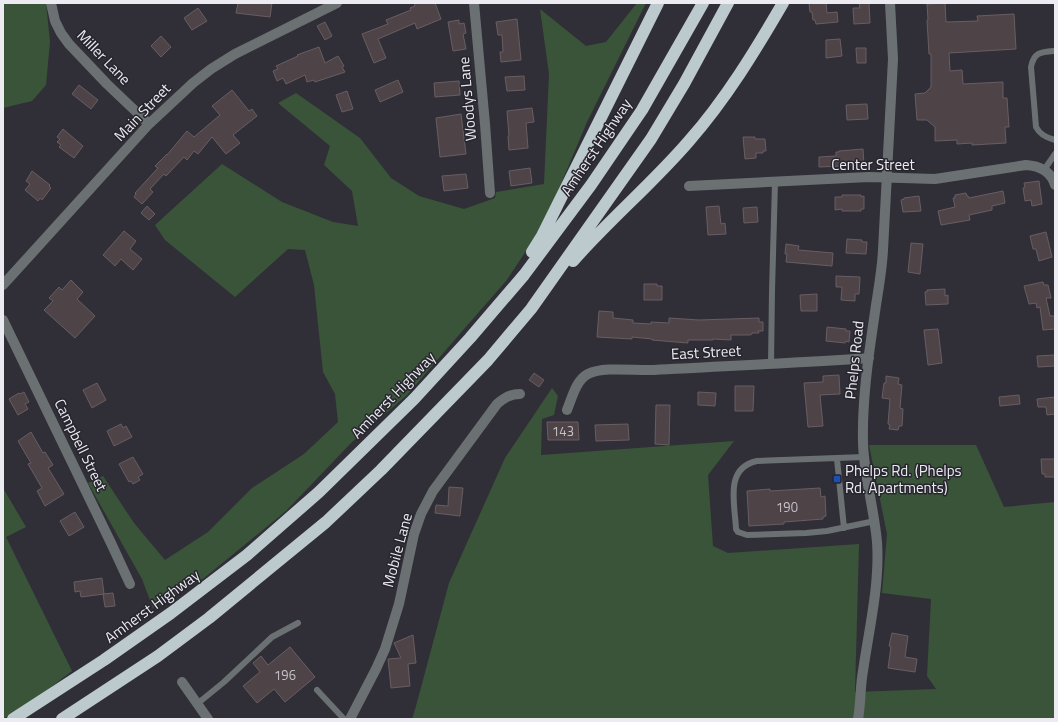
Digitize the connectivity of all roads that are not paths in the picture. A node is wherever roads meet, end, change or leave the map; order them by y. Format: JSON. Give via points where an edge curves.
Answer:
{"nodes":[{"id":1,"x":51,"y":3,"type":"edge"},
{"id":2,"x":337,"y":3,"type":"edge"},
{"id":3,"x":474,"y":3,"type":"edge"},
{"id":4,"x":658,"y":3,"type":"edge"},
{"id":5,"x":703,"y":3,"type":"edge"},
{"id":6,"x":728,"y":3,"type":"edge"},
{"id":7,"x":783,"y":3,"type":"edge"},
{"id":8,"x":890,"y":3,"type":"edge"},
{"id":9,"x":1055,"y":51,"type":"edge"},
{"id":10,"x":149,"y":124,"type":"junction"},
{"id":11,"x":1055,"y":140,"type":"edge"},
{"id":12,"x":1055,"y":154,"type":"edge"},
{"id":13,"x":1050,"y":177,"type":"edge"},
{"id":14,"x":886,"y":178,"type":"junction"},
{"id":15,"x":775,"y":182,"type":"junction"},
{"id":16,"x":689,"y":186,"type":"dead end"},
{"id":17,"x":490,"y":193,"type":"dead end"},
{"id":18,"x":3,"y":285,"type":"edge"},
{"id":19,"x":496,"y":307,"type":"junction"},
{"id":20,"x":532,"y":309,"type":"junction"},
{"id":21,"x":3,"y":320,"type":"edge"},
{"id":22,"x":869,"y":358,"type":"junction"},
{"id":23,"x":771,"y":364,"type":"junction"},
{"id":24,"x":520,"y":394,"type":"dead end"},
{"id":25,"x":567,"y":410,"type":"dead end"},
{"id":26,"x":864,"y":457,"type":"junction"},
{"id":27,"x":837,"y":459,"type":"junction"},
{"id":28,"x":874,"y":521,"type":"junction"},
{"id":29,"x":844,"y":528,"type":"junction"},
{"id":30,"x":130,"y":584,"type":"dead end"},
{"id":31,"x":298,"y":623,"type":"dead end"},
{"id":32,"x":182,"y":682,"type":"dead end"},
{"id":33,"x":317,"y":690,"type":"dead end"},
{"id":34,"x":198,"y":704,"type":"junction"},
{"id":35,"x":78,"y":709,"type":"junction"},
{"id":36,"x":13,"y":719,"type":"edge"},
{"id":37,"x":62,"y":719,"type":"edge"},
{"id":38,"x":66,"y":719,"type":"edge"},
{"id":39,"x":208,"y":719,"type":"edge"},
{"id":40,"x":344,"y":719,"type":"edge"},
{"id":41,"x":350,"y":719,"type":"edge"},
{"id":42,"x":858,"y":719,"type":"edge"}],
"edges":[{"from":1,"to":10,"type":"street","name":"Miller Lane","via":[[55,21],[69,44]]},
{"from":2,"to":10,"type":"street","name":"Main Street","via":[[235,54],[211,69]]},
{"from":3,"to":17,"type":"street","name":"Woodys Lane"},
{"from":4,"to":19,"type":"highway","via":[[542,236]]},
{"from":5,"to":19,"type":"highway","name":"Amherst Highway","via":[[642,110],[604,166],[524,274]]},
{"from":6,"to":20,"type":"highway","via":[[651,139]]},
{"from":7,"to":20,"type":"highway","via":[[727,92],[690,140],[582,251]]},
{"from":8,"to":14,"type":"street","name":"Phelps Road","via":[[892,59]]},
{"from":9,"to":11,"type":"lane","via":[[1038,54],[1033,58],[1031,67],[1036,127],[1038,132]]},
{"from":10,"to":18,"type":"street","name":"Main Street"},
{"from":12,"to":13,"type":"lane"},
{"from":13,"to":14,"type":"street","name":"Center Street","via":[[1034,166],[1026,165],[935,178]]},
{"from":14,"to":15,"type":"street","name":"Center Street"},
{"from":14,"to":22,"type":"street","name":"Phelps Road","via":[[882,274]]},
{"from":15,"to":16,"type":"street","name":"Center Street"},
{"from":15,"to":23,"type":"lane"},
{"from":19,"to":36,"type":"highway","name":"Amherst Highway","via":[[414,399],[276,531],[171,613]]},
{"from":20,"to":35,"type":"highway","via":[[456,394],[326,522],[209,618],[158,656]]},
{"from":21,"to":30,"type":"street","name":"Campbell Street"},
{"from":22,"to":23,"type":"street","name":"East Street"},
{"from":22,"to":26,"type":"street","name":"Phelps Road","via":[[864,398]]},
{"from":23,"to":25,"type":"street","name":"East Street","via":[[598,370],[581,380]]},
{"from":24,"to":41,"type":"street","name":"Mobile Lane","via":[[509,396],[496,404],[432,491],[414,534],[399,604],[385,649]]},
{"from":26,"to":27,"type":"lane"},
{"from":26,"to":28,"type":"street","name":"Phelps Road"},
{"from":27,"to":29,"type":"lane"},
{"from":27,"to":29,"type":"lane","via":[[757,461],[746,465],[734,480],[736,529],[747,535],[806,533]]},
{"from":28,"to":29,"type":"lane"},
{"from":28,"to":42,"type":"street","name":"Phelps Road","via":[[877,542],[875,592]]},
{"from":31,"to":34,"type":"lane","via":[[272,637]]},
{"from":32,"to":34,"type":"street"},
{"from":33,"to":40,"type":"lane"},
{"from":34,"to":39,"type":"street"},
{"from":35,"to":37,"type":"highway"},
{"from":35,"to":38,"type":"highway"}]}
